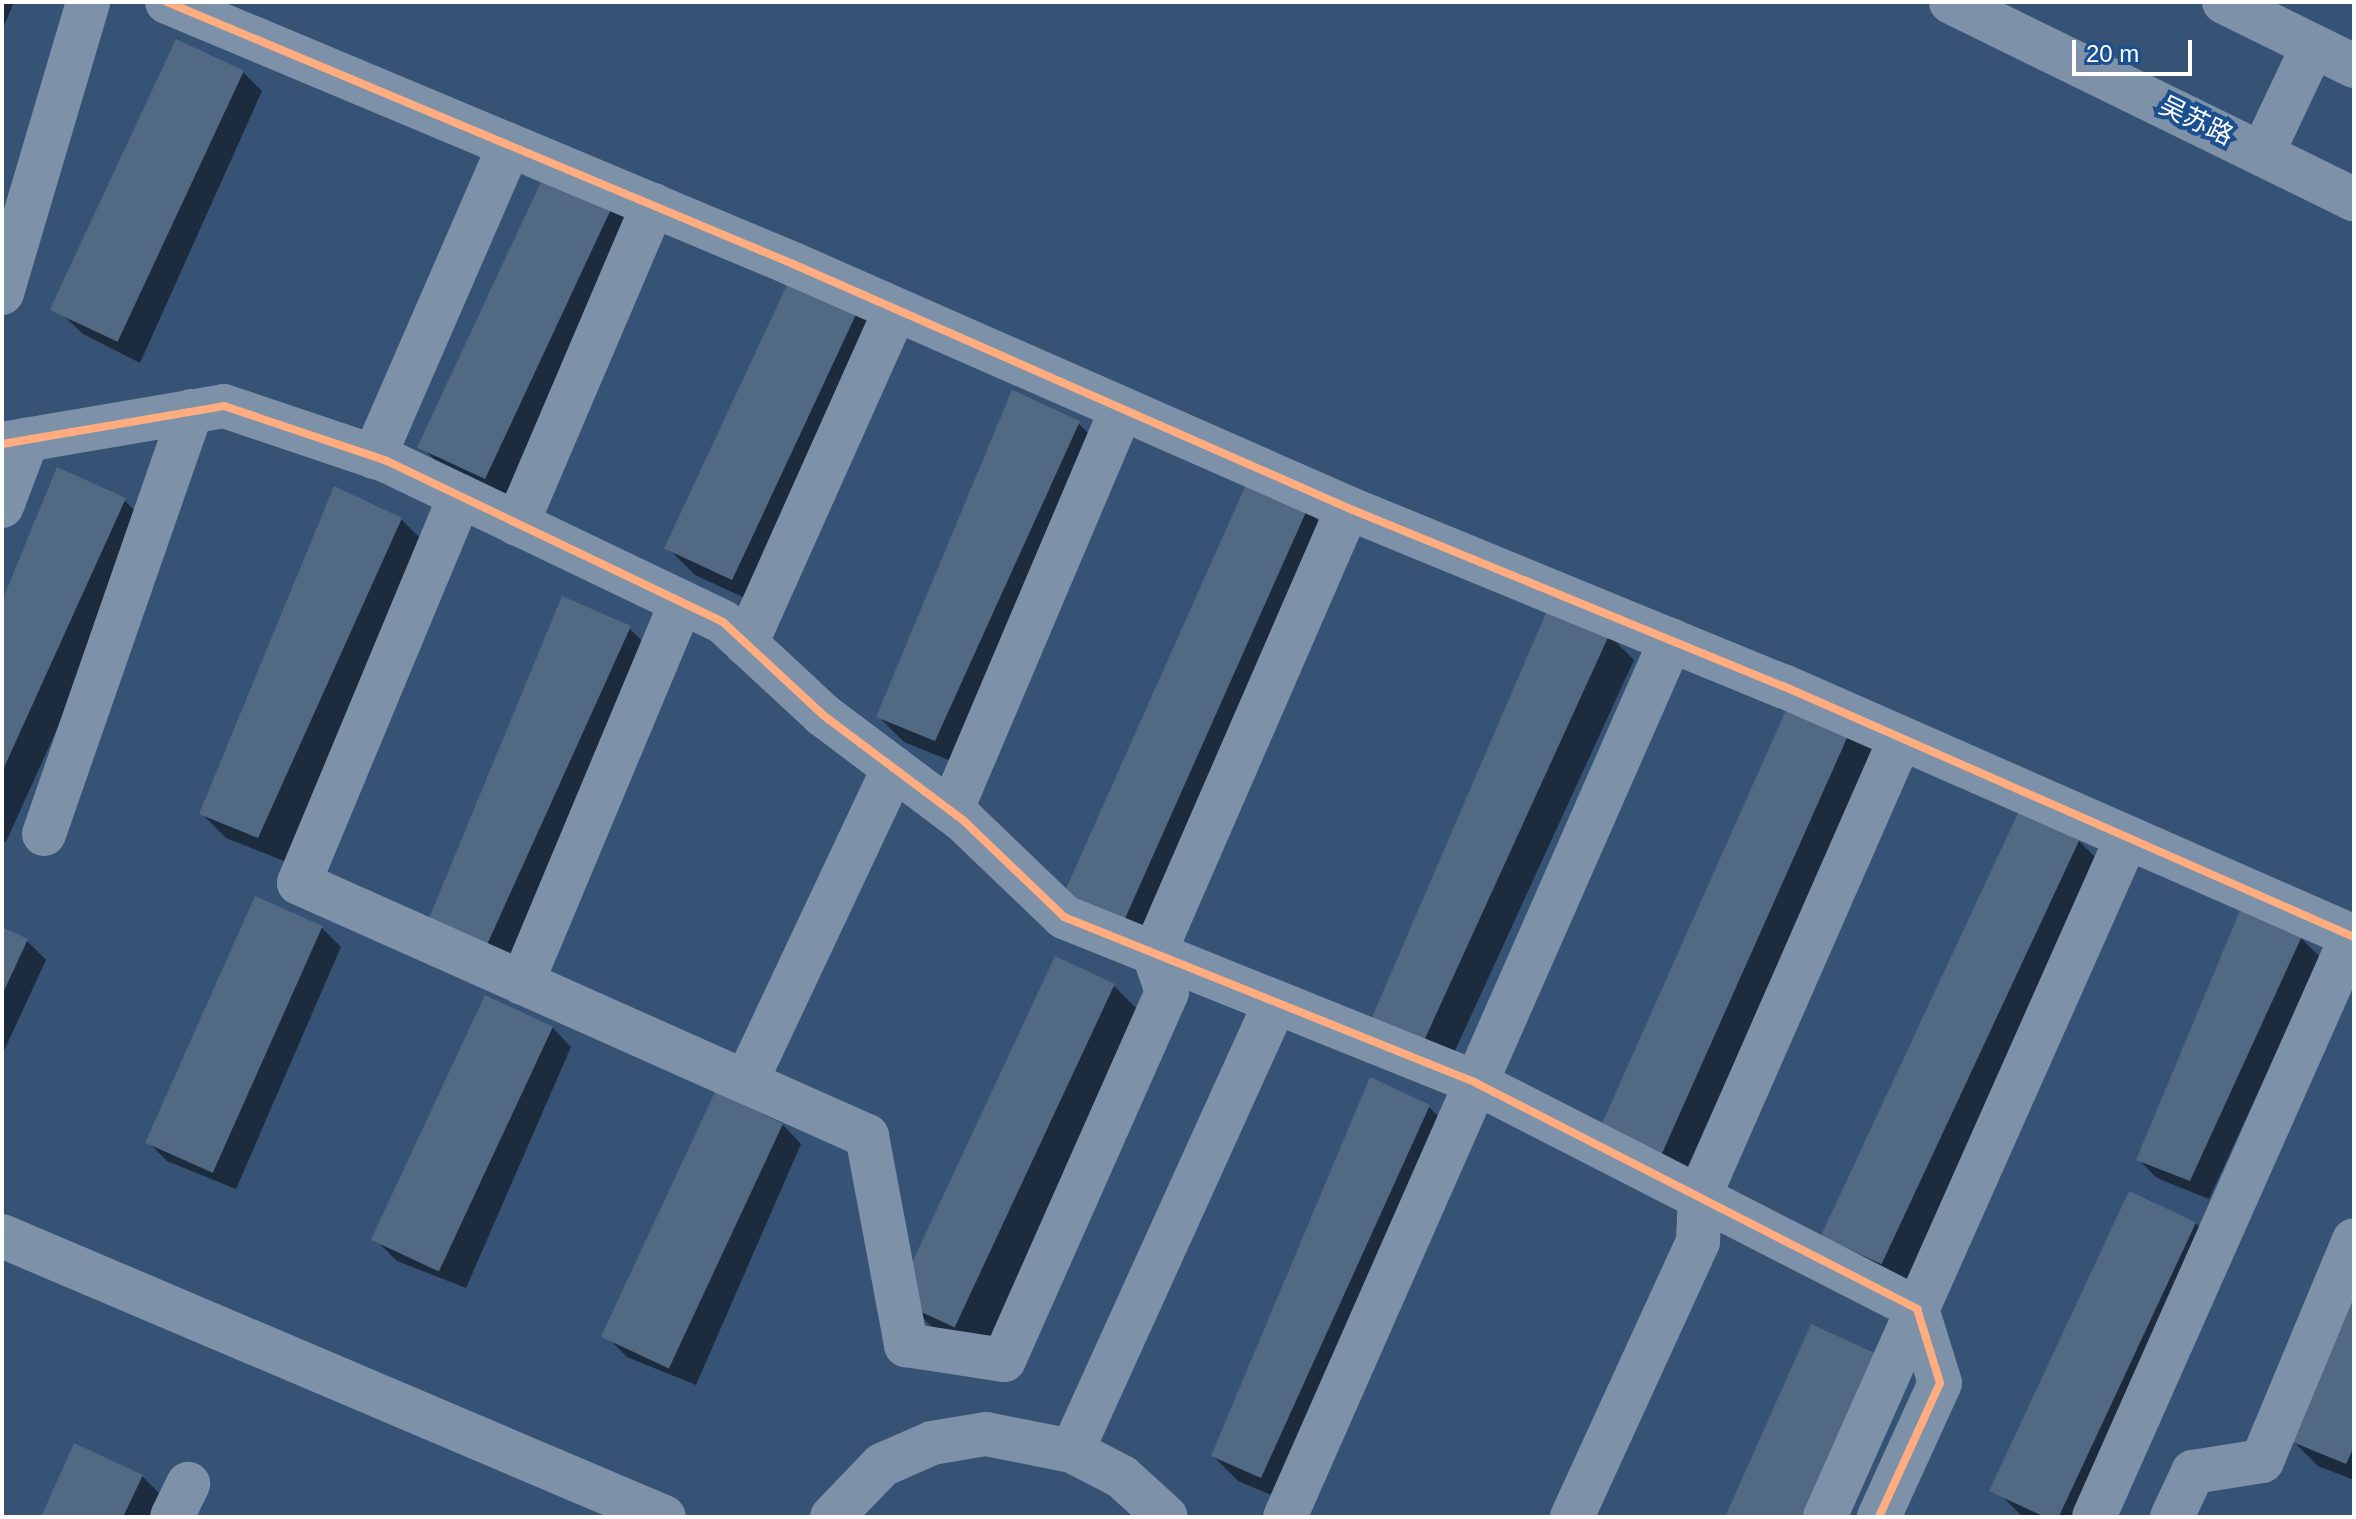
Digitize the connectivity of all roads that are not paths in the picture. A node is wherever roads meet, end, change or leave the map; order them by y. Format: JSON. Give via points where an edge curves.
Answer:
{"nodes":[{"id":1,"x":88,"y":2,"type":"edge"},
{"id":2,"x":167,"y":2,"type":"edge"},
{"id":3,"x":1951,"y":2,"type":"edge"},
{"id":4,"x":2224,"y":2,"type":"edge"},
{"id":5,"x":2313,"y":46,"type":"junction"},
{"id":6,"x":2354,"y":66,"type":"edge"},
{"id":7,"x":509,"y":147,"type":"junction"},
{"id":8,"x":2262,"y":154,"type":"junction"},
{"id":9,"x":2354,"y":199,"type":"edge"},
{"id":10,"x":653,"y":205,"type":"junction"},
{"id":11,"x":2,"y":293,"type":"edge"},
{"id":12,"x":895,"y":311,"type":"junction"},
{"id":13,"x":1121,"y":410,"type":"junction"},
{"id":14,"x":191,"y":411,"type":"junction"},
{"id":15,"x":14,"y":442,"type":"edge"},
{"id":16,"x":374,"y":457,"type":"junction"},
{"id":17,"x":460,"y":496,"type":"junction"},
{"id":18,"x":2,"y":506,"type":"edge"},
{"id":19,"x":1348,"y":508,"type":"junction"},
{"id":20,"x":517,"y":524,"type":"junction"},
{"id":21,"x":681,"y":602,"type":"junction"},
{"id":22,"x":1671,"y":640,"type":"junction"},
{"id":23,"x":746,"y":644,"type":"junction"},
{"id":24,"x":1901,"y":738,"type":"junction"},
{"id":25,"x":894,"y":768,"type":"junction"},
{"id":26,"x":951,"y":811,"type":"junction"},
{"id":27,"x":44,"y":834,"type":"dead end"},
{"id":28,"x":2126,"y":840,"type":"junction"},
{"id":29,"x":2353,"y":937,"type":"edge"},
{"id":30,"x":1154,"y":954,"type":"junction"},
{"id":31,"x":522,"y":983,"type":"junction"},
{"id":32,"x":1275,"y":1003,"type":"junction"},
{"id":33,"x":746,"y":1082,"type":"junction"},
{"id":34,"x":1476,"y":1083,"type":"junction"},
{"id":35,"x":1700,"y":1195,"type":"junction"},
{"id":36,"x":2,"y":1236,"type":"edge"},
{"id":37,"x":2354,"y":1240,"type":"edge"},
{"id":38,"x":1917,"y":1309,"type":"junction"},
{"id":39,"x":1072,"y":1451,"type":"junction"},
{"id":40,"x":1888,"y":1512,"type":"edge"},
{"id":41,"x":664,"y":1517,"type":"edge"},
{"id":42,"x":832,"y":1517,"type":"edge"},
{"id":43,"x":1166,"y":1517,"type":"edge"},
{"id":44,"x":1285,"y":1517,"type":"edge"},
{"id":45,"x":1572,"y":1517,"type":"edge"},
{"id":46,"x":1825,"y":1517,"type":"edge"},
{"id":47,"x":2094,"y":1517,"type":"edge"},
{"id":48,"x":2172,"y":1517,"type":"edge"}],
"edges":[{"from":1,"to":11,"type":"street"},
{"from":2,"to":7,"type":"street"},
{"from":3,"to":8,"type":"street","name":"吴苏路"},
{"from":4,"to":5,"type":"street"},
{"from":5,"to":6,"type":"street"},
{"from":5,"to":8,"type":"street"},
{"from":7,"to":10,"type":"street"},
{"from":7,"to":16,"type":"street"},
{"from":8,"to":9,"type":"street","name":"吴苏路"},
{"from":10,"to":12,"type":"street"},
{"from":10,"to":20,"type":"street"},
{"from":12,"to":13,"type":"street"},
{"from":12,"to":23,"type":"street"},
{"from":13,"to":19,"type":"street"},
{"from":13,"to":26,"type":"street"},
{"from":14,"to":15,"type":"street"},
{"from":14,"to":16,"type":"street","via":[[224,406]]},
{"from":14,"to":27,"type":"street"},
{"from":15,"to":18,"type":"street"},
{"from":16,"to":17,"type":"street"},
{"from":17,"to":20,"type":"street"},
{"from":17,"to":31,"type":"street","via":[[299,883]]},
{"from":19,"to":22,"type":"street"},
{"from":19,"to":30,"type":"street"},
{"from":20,"to":21,"type":"street"},
{"from":21,"to":23,"type":"street","via":[[723,622]]},
{"from":21,"to":31,"type":"street"},
{"from":22,"to":24,"type":"street"},
{"from":22,"to":34,"type":"street"},
{"from":23,"to":25,"type":"street","via":[[823,715]]},
{"from":24,"to":28,"type":"street"},
{"from":24,"to":35,"type":"street"},
{"from":25,"to":26,"type":"street"},
{"from":25,"to":33,"type":"street"},
{"from":26,"to":30,"type":"street","via":[[1064,917]]},
{"from":28,"to":29,"type":"street"},
{"from":28,"to":38,"type":"street"},
{"from":29,"to":47,"type":"street"},
{"from":30,"to":32,"type":"street"},
{"from":30,"to":33,"type":"street","via":[[1167,992],[1004,1360],[906,1345],[867,1136]]},
{"from":31,"to":33,"type":"street"},
{"from":32,"to":34,"type":"street"},
{"from":32,"to":39,"type":"street"},
{"from":34,"to":35,"type":"street"},
{"from":34,"to":44,"type":"street"},
{"from":35,"to":38,"type":"street"},
{"from":35,"to":45,"type":"street","via":[[1698,1242]]},
{"from":36,"to":41,"type":"street"},
{"from":37,"to":48,"type":"street","via":[[2262,1461],[2193,1472]]},
{"from":38,"to":40,"type":"street","via":[[1940,1383]]},
{"from":38,"to":46,"type":"street"},
{"from":39,"to":42,"type":"street","via":[[986,1434],[932,1443],[882,1465]]},
{"from":39,"to":43,"type":"street","via":[[1122,1477]]}]}
